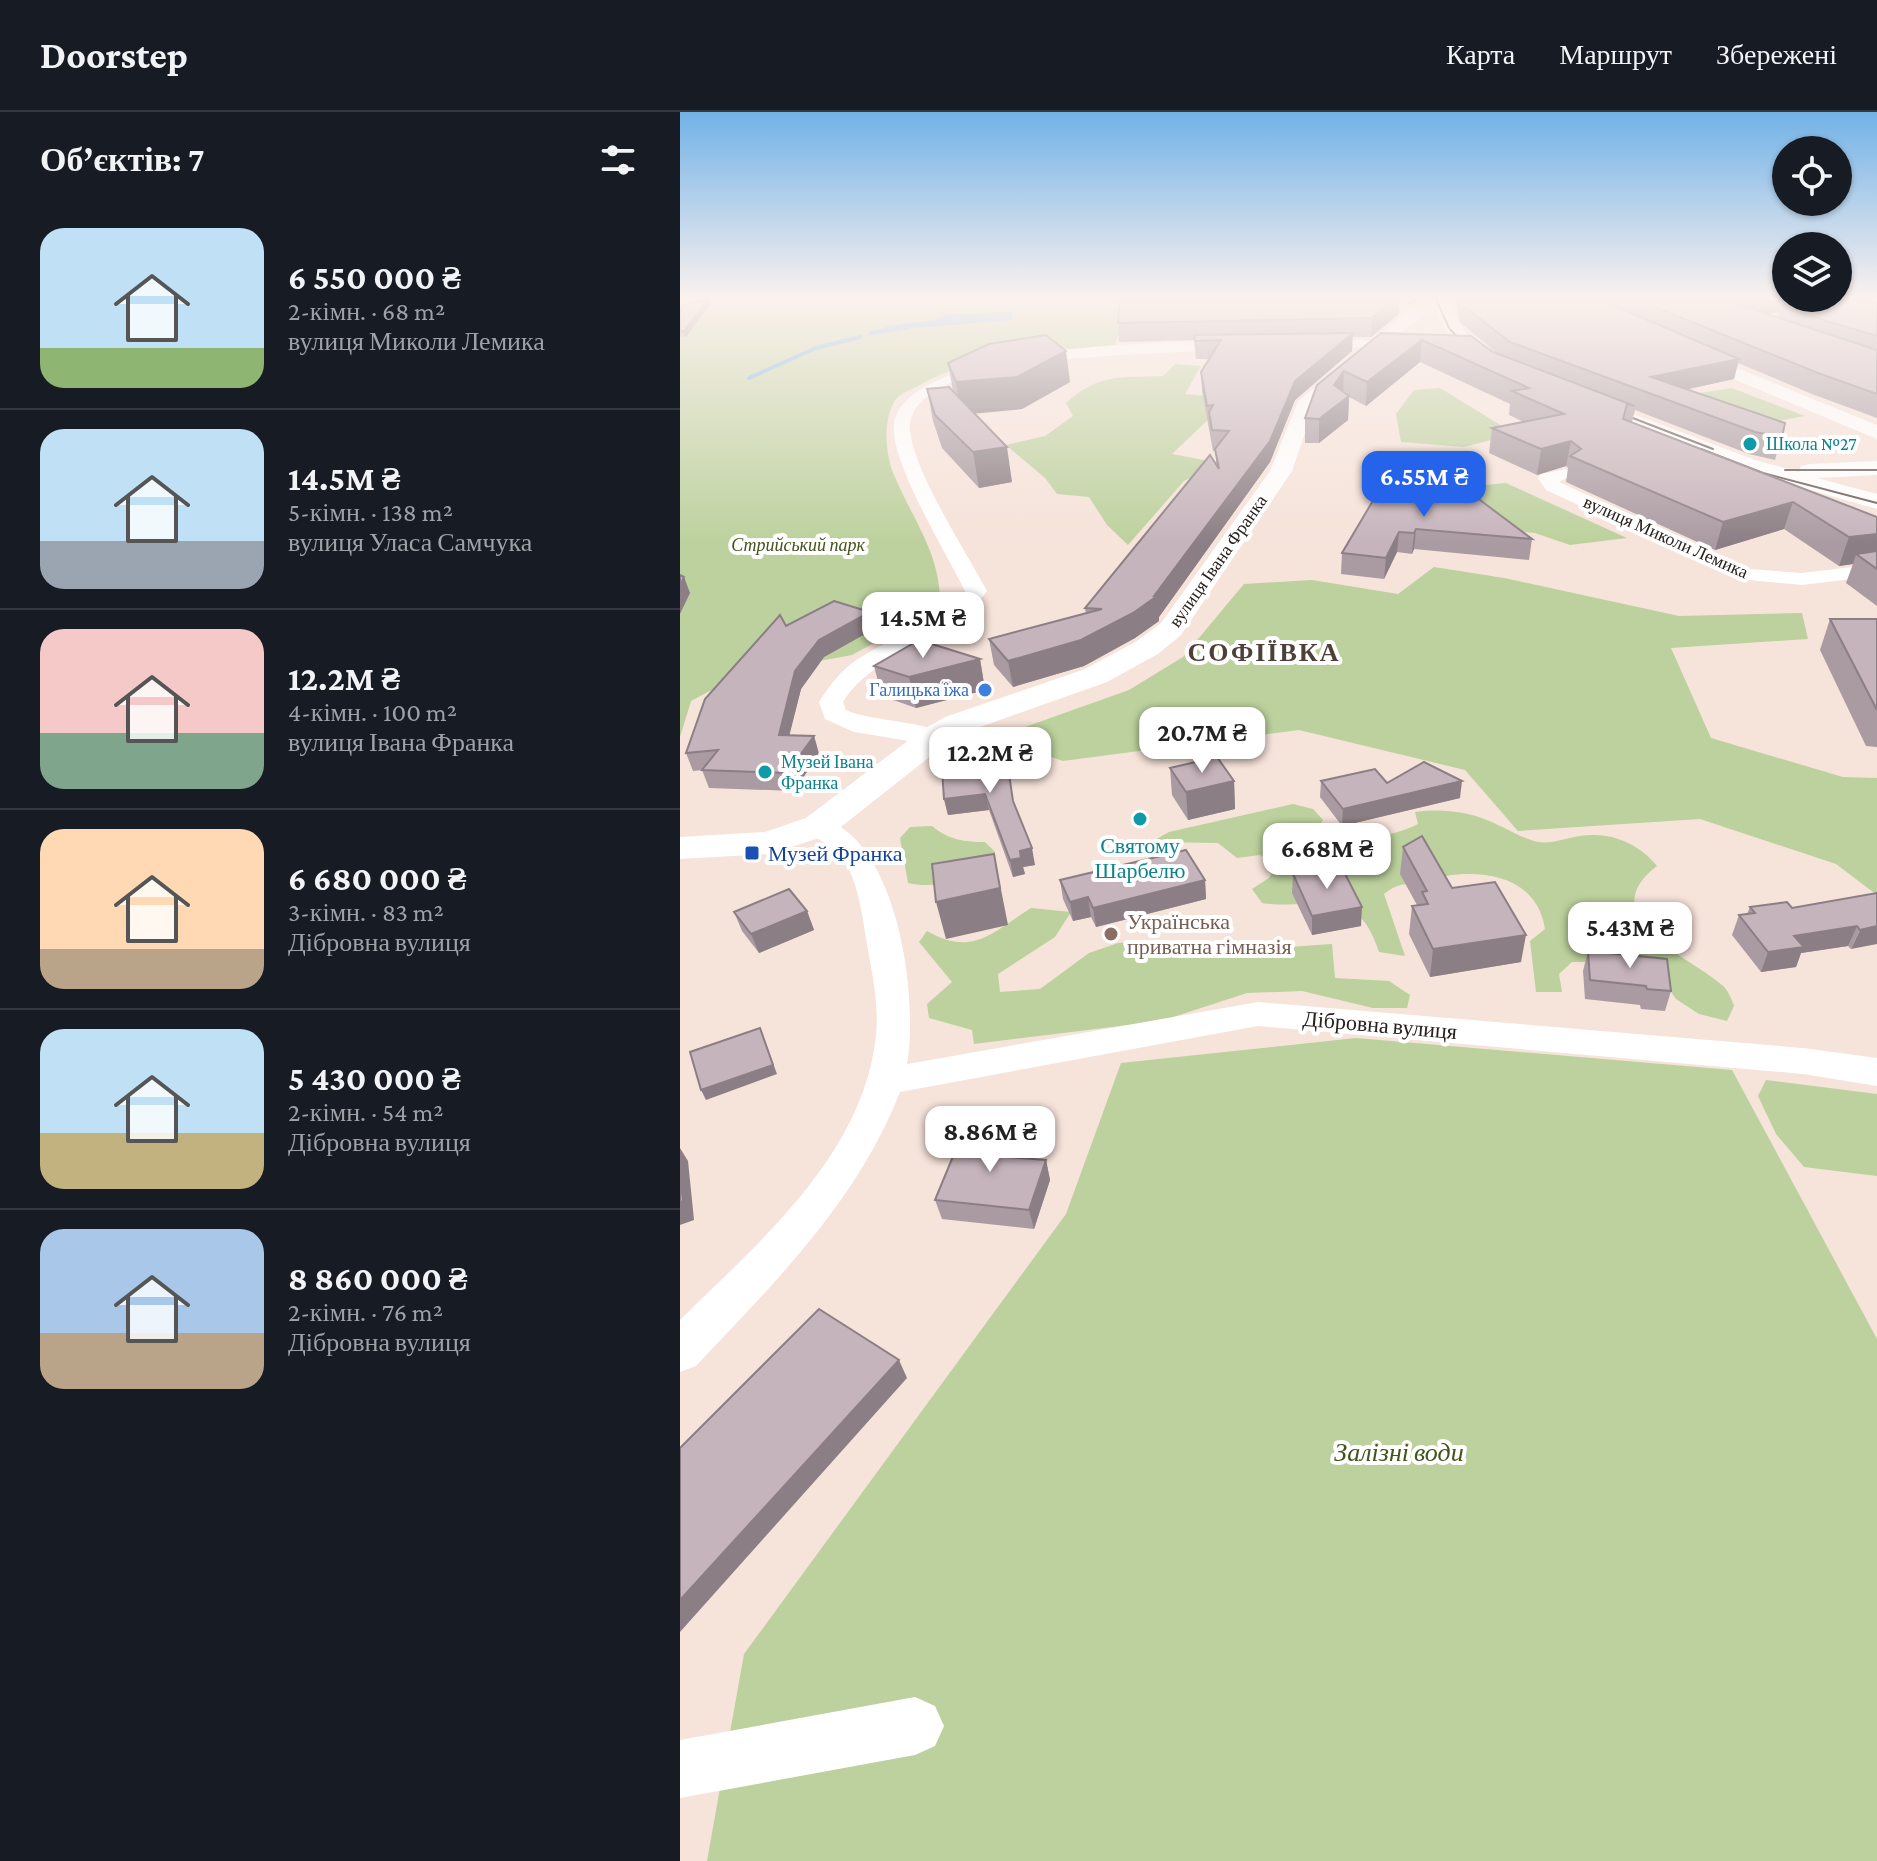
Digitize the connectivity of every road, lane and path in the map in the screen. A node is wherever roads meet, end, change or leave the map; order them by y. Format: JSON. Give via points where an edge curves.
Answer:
{"nodes":[{"id":1,"x":952,"y":381,"type":"edge"},
{"id":2,"x":1335,"y":381,"type":"edge"},
{"id":3,"x":1756,"y":381,"type":"edge"},
{"id":4,"x":1558,"y":391,"type":"edge"},
{"id":5,"x":1877,"y":433,"type":"edge"},
{"id":6,"x":1877,"y":468,"type":"edge"},
{"id":7,"x":1559,"y":480,"type":"dead end"},
{"id":8,"x":1842,"y":480,"type":"junction"},
{"id":9,"x":1877,"y":502,"type":"edge"},
{"id":10,"x":1877,"y":570,"type":"edge"},
{"id":11,"x":934,"y":737,"type":"junction"},
{"id":12,"x":819,"y":826,"type":"junction"},
{"id":13,"x":680,"y":848,"type":"edge"},
{"id":14,"x":1877,"y":1072,"type":"edge"},
{"id":15,"x":887,"y":1081,"type":"junction"},
{"id":16,"x":680,"y":1351,"type":"edge"},
{"id":17,"x":915,"y":1726,"type":"dead end"},
{"id":18,"x":680,"y":1769,"type":"edge"}],
"edges":[{"from":1,"to":11,"type":"street","via":[[913,401],[903,420],[906,455],[976,591],[950,619],[858,670],[838,686],[831,702],[834,714],[854,724]]},
{"from":2,"to":11,"type":"main road","name":"вулиця Івана Франка","via":[[1305,405],[1281,471],[1171,629],[1151,647],[1111,670],[990,711]]},
{"from":3,"to":5,"type":"main road"},
{"from":4,"to":8,"type":"main road","via":[[1754,474]]},
{"from":6,"to":8,"type":"main road"},
{"from":7,"to":10,"type":"street","name":"вулиця Миколи Лемика","via":[[1746,575],[1802,579]]},
{"from":8,"to":9,"type":"main road"},
{"from":11,"to":12,"type":"main road","name":"вулиця Івана Франка"},
{"from":12,"to":13,"type":"main road","name":"вулиця Івана Франка","via":[[769,843]]},
{"from":12,"to":15,"type":"street","via":[[842,837],[866,868],[889,973],[895,1034]]},
{"from":14,"to":15,"type":"street","name":"Дібровна вулиця","via":[[1803,1061],[1258,1014]]},
{"from":15,"to":16,"type":"street","via":[[817,1206]]},
{"from":17,"to":18,"type":"street"}]}
